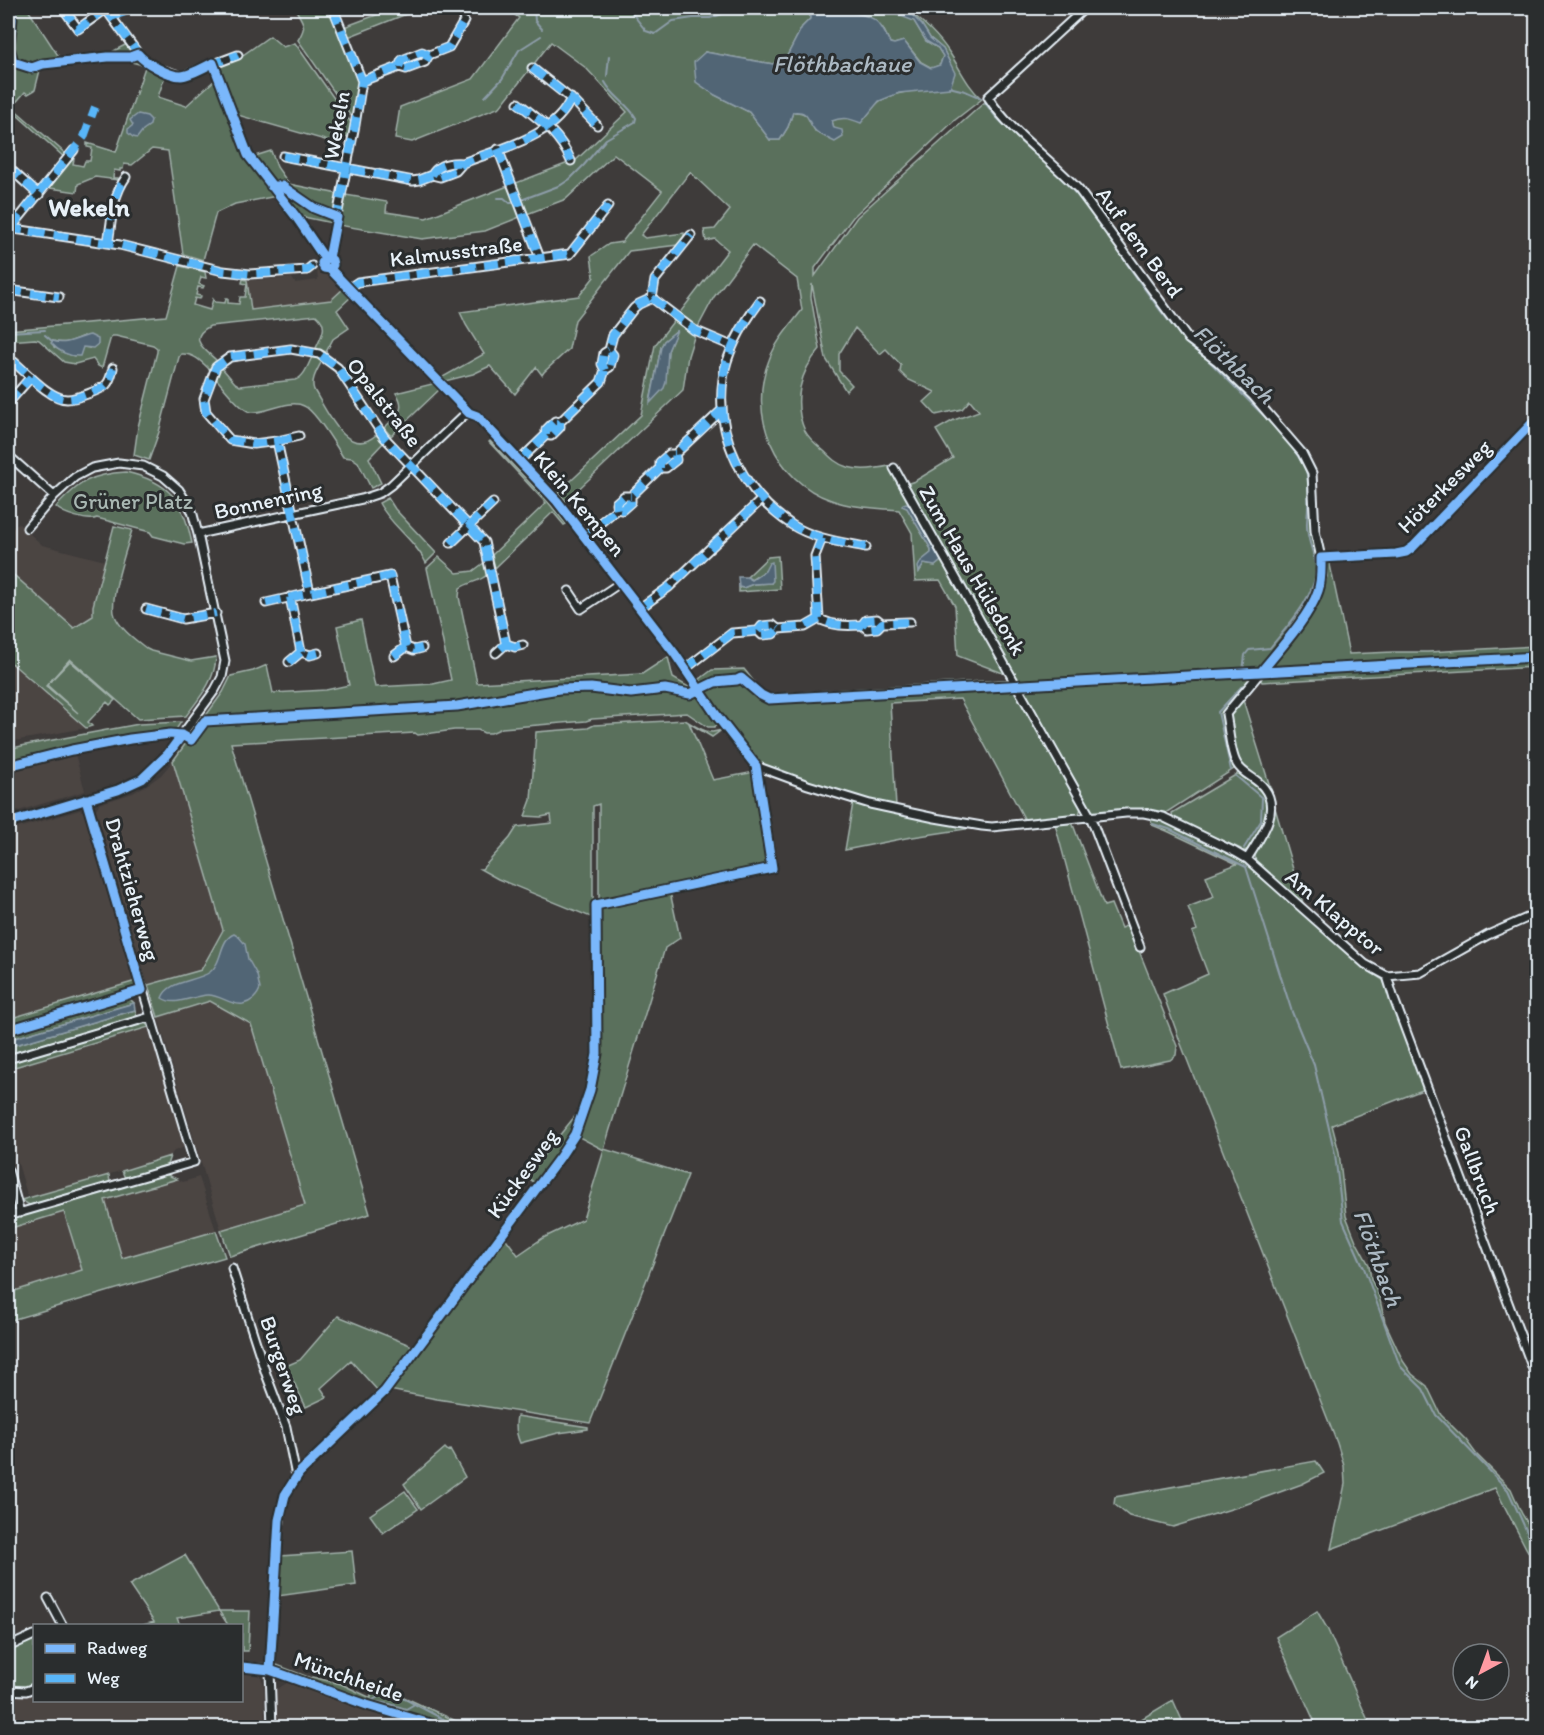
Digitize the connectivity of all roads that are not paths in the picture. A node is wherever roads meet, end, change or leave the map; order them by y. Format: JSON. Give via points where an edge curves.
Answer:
{"nodes":[{"id":1,"x":63,"y":8,"type":"edge"},
{"id":2,"x":106,"y":8,"type":"edge"},
{"id":3,"x":333,"y":8,"type":"edge"},
{"id":4,"x":1085,"y":8,"type":"edge"},
{"id":5,"x":464,"y":21,"type":"dead end"},
{"id":6,"x":238,"y":56,"type":"dead end"},
{"id":7,"x":213,"y":63,"type":"junction"},
{"id":8,"x":532,"y":68,"type":"dead end"},
{"id":9,"x":362,"y":81,"type":"junction"},
{"id":10,"x":571,"y":98,"type":"junction"},
{"id":11,"x":518,"y":103,"type":"dead end"},
{"id":12,"x":597,"y":125,"type":"dead end"},
{"id":13,"x":547,"y":127,"type":"junction"},
{"id":14,"x":498,"y":149,"type":"junction"},
{"id":15,"x":74,"y":150,"type":"dead end"},
{"id":16,"x":283,"y":156,"type":"dead end"},
{"id":17,"x":571,"y":161,"type":"dead end"},
{"id":18,"x":8,"y":167,"type":"edge"},
{"id":19,"x":347,"y":169,"type":"junction"},
{"id":20,"x":126,"y":177,"type":"dead end"},
{"id":21,"x":269,"y":183,"type":"dead end"},
{"id":22,"x":39,"y":195,"type":"junction"},
{"id":23,"x":608,"y":206,"type":"dead end"},
{"id":24,"x":9,"y":228,"type":"edge"},
{"id":25,"x":691,"y":236,"type":"dead end"},
{"id":26,"x":108,"y":243,"type":"junction"},
{"id":27,"x":330,"y":252,"type":"dead end"},
{"id":28,"x":540,"y":258,"type":"junction"},
{"id":29,"x":312,"y":266,"type":"dead end"},
{"id":30,"x":342,"y":282,"type":"dead end"},
{"id":31,"x":349,"y":288,"type":"junction"},
{"id":32,"x":8,"y":290,"type":"edge"},
{"id":33,"x":59,"y":297,"type":"dead end"},
{"id":34,"x":652,"y":298,"type":"junction"},
{"id":35,"x":760,"y":301,"type":"dead end"},
{"id":36,"x":732,"y":346,"type":"junction"},
{"id":37,"x":14,"y":362,"type":"dead end"},
{"id":38,"x":113,"y":368,"type":"dead end"},
{"id":39,"x":31,"y":377,"type":"junction"},
{"id":40,"x":8,"y":403,"type":"edge"},
{"id":41,"x":722,"y":410,"type":"junction"},
{"id":42,"x":469,"y":413,"type":"junction"},
{"id":43,"x":1536,"y":419,"type":"edge"},
{"id":44,"x":299,"y":436,"type":"dead end"},
{"id":45,"x":277,"y":441,"type":"junction"},
{"id":46,"x":8,"y":455,"type":"edge"},
{"id":47,"x":519,"y":461,"type":"junction"},
{"id":48,"x":412,"y":465,"type":"junction"},
{"id":49,"x":894,"y":468,"type":"dead end"},
{"id":50,"x":54,"y":496,"type":"junction"},
{"id":51,"x":761,"y":500,"type":"junction"},
{"id":52,"x":493,"y":503,"type":"dead end"},
{"id":53,"x":292,"y":513,"type":"junction"},
{"id":54,"x":469,"y":525,"type":"junction"},
{"id":55,"x":27,"y":528,"type":"dead end"},
{"id":56,"x":198,"y":534,"type":"junction"},
{"id":57,"x":584,"y":536,"type":"junction"},
{"id":58,"x":822,"y":538,"type":"junction"},
{"id":59,"x":451,"y":543,"type":"dead end"},
{"id":60,"x":866,"y":547,"type":"dead end"},
{"id":61,"x":1321,"y":558,"type":"junction"},
{"id":62,"x":620,"y":583,"type":"junction"},
{"id":63,"x":569,"y":591,"type":"dead end"},
{"id":64,"x":310,"y":593,"type":"junction"},
{"id":65,"x":290,"y":597,"type":"junction"},
{"id":66,"x":266,"y":603,"type":"dead end"},
{"id":67,"x":640,"y":608,"type":"junction"},
{"id":68,"x":146,"y":609,"type":"dead end"},
{"id":69,"x":216,"y":613,"type":"junction"},
{"id":70,"x":819,"y":619,"type":"junction"},
{"id":71,"x":910,"y":622,"type":"dead end"},
{"id":72,"x":506,"y":644,"type":"junction"},
{"id":73,"x":523,"y":645,"type":"dead end"},
{"id":74,"x":406,"y":646,"type":"junction"},
{"id":75,"x":422,"y":648,"type":"dead end"},
{"id":76,"x":301,"y":652,"type":"junction"},
{"id":77,"x":318,"y":653,"type":"dead end"},
{"id":78,"x":496,"y":653,"type":"dead end"},
{"id":79,"x":393,"y":656,"type":"dead end"},
{"id":80,"x":289,"y":662,"type":"dead end"},
{"id":81,"x":685,"y":669,"type":"junction"},
{"id":82,"x":756,"y":766,"type":"junction"},
{"id":83,"x":86,"y":799,"type":"junction"},
{"id":84,"x":1090,"y":816,"type":"junction"},
{"id":85,"x":8,"y":823,"type":"edge"},
{"id":86,"x":1247,"y":859,"type":"junction"},
{"id":87,"x":1536,"y":914,"type":"edge"},
{"id":88,"x":1140,"y":947,"type":"dead end"},
{"id":89,"x":1386,"y":976,"type":"junction"},
{"id":90,"x":142,"y":990,"type":"junction"},
{"id":91,"x":150,"y":1017,"type":"junction"},
{"id":92,"x":8,"y":1030,"type":"edge"},
{"id":93,"x":8,"y":1059,"type":"edge"},
{"id":94,"x":8,"y":1170,"type":"edge"},
{"id":95,"x":20,"y":1213,"type":"junction"},
{"id":96,"x":8,"y":1216,"type":"edge"},
{"id":97,"x":232,"y":1268,"type":"dead end"},
{"id":98,"x":1536,"y":1377,"type":"edge"},
{"id":99,"x":296,"y":1476,"type":"junction"},
{"id":100,"x":48,"y":1598,"type":"dead end"},
{"id":101,"x":60,"y":1624,"type":"edge"},
{"id":102,"x":33,"y":1635,"type":"edge"},
{"id":103,"x":8,"y":1647,"type":"edge"},
{"id":104,"x":243,"y":1667,"type":"edge"},
{"id":105,"x":270,"y":1670,"type":"junction"},
{"id":106,"x":33,"y":1688,"type":"edge"},
{"id":107,"x":8,"y":1690,"type":"edge"},
{"id":108,"x":272,"y":1728,"type":"edge"},
{"id":109,"x":444,"y":1728,"type":"edge"}],
"edges":[{"from":1,"to":2,"type":"street","via":[[78,29]]},
{"from":2,"to":7,"type":"street","via":[[142,59],[157,68],[182,76]]},
{"from":3,"to":9,"type":"street","name":"Wekeln"},
{"from":4,"to":61,"type":"street","name":"Auf dem Berd","via":[[988,97],[1005,119],[1080,190],[1188,339],[1253,396],[1302,453],[1312,473],[1315,531]]},
{"from":5,"to":9,"type":"street","via":[[449,47],[429,55],[422,52],[402,60],[399,67]]},
{"from":6,"to":7,"type":"street"},
{"from":7,"to":21,"type":"street","via":[[248,155]]},
{"from":8,"to":10,"type":"street"},
{"from":9,"to":19,"type":"street","name":"Wekeln"},
{"from":10,"to":12,"type":"street"},
{"from":10,"to":13,"type":"street","via":[[567,108]]},
{"from":11,"to":13,"type":"street"},
{"from":13,"to":14,"type":"street"},
{"from":13,"to":17,"type":"street","via":[[563,143]]},
{"from":14,"to":19,"type":"street","via":[[463,163],[453,162],[417,181]]},
{"from":14,"to":28,"type":"street"},
{"from":15,"to":22,"type":"street"},
{"from":16,"to":19,"type":"street"},
{"from":18,"to":22,"type":"street"},
{"from":19,"to":27,"type":"street","name":"Wekeln"},
{"from":20,"to":26,"type":"street","via":[[115,198]]},
{"from":22,"to":24,"type":"street"},
{"from":23,"to":28,"type":"street","name":"Kalmusstraße","via":[[570,254]]},
{"from":24,"to":26,"type":"street"},
{"from":25,"to":34,"type":"street","via":[[656,280]]},
{"from":26,"to":29,"type":"street","via":[[240,273],[307,270]]},
{"from":28,"to":31,"type":"street","name":"Kalmusstraße","via":[[358,282]]},
{"from":30,"to":31,"type":"street"},
{"from":31,"to":42,"type":"street","name":"Klein Kempen"},
{"from":32,"to":33,"type":"street"},
{"from":34,"to":36,"type":"street","via":[[694,330]]},
{"from":34,"to":47,"type":"street","via":[[634,308],[613,335],[610,367],[601,382],[551,436],[546,435]]},
{"from":35,"to":36,"type":"street"},
{"from":36,"to":41,"type":"street","via":[[723,378]]},
{"from":37,"to":39,"type":"street"},
{"from":38,"to":39,"type":"street","via":[[106,387],[77,398],[53,395]]},
{"from":39,"to":40,"type":"street"},
{"from":41,"to":51,"type":"street","via":[[727,440],[743,475]]},
{"from":41,"to":57,"type":"street","via":[[675,454],[676,460],[660,468],[631,496],[631,502]]},
{"from":42,"to":47,"type":"street","name":"Klein Kempen","via":[[477,416]]},
{"from":42,"to":48,"type":"street","name":"Bonnenring"},
{"from":43,"to":61,"type":"street","name":"Höterkesweg","via":[[1406,552]]},
{"from":44,"to":45,"type":"street","name":"Opalstraße"},
{"from":45,"to":48,"type":"street","name":"Opalstraße","via":[[254,444],[230,440],[206,412],[204,399],[216,367],[230,357],[291,349],[319,354],[338,368],[384,436]]},
{"from":45,"to":53,"type":"street"},
{"from":46,"to":50,"type":"street"},
{"from":47,"to":57,"type":"street","name":"Klein Kempen"},
{"from":48,"to":53,"type":"street","name":"Bonnenring","via":[[380,493]]},
{"from":48,"to":54,"type":"street","name":"Opalstraße"},
{"from":49,"to":84,"type":"street","name":"Zum Haus Hülsdonk"},
{"from":50,"to":55,"type":"street","name":"Bonnenring"},
{"from":50,"to":56,"type":"street","name":"Bonnenring","via":[[92,468],[119,462],[139,465],[163,476],[179,490],[192,511]]},
{"from":51,"to":58,"type":"street","via":[[792,525]]},
{"from":51,"to":67,"type":"street","via":[[669,587]]},
{"from":52,"to":54,"type":"street"},
{"from":53,"to":56,"type":"street","name":"Bonnenring"},
{"from":53,"to":64,"type":"street"},
{"from":54,"to":59,"type":"street"},
{"from":54,"to":72,"type":"street","name":"Opalstraße","via":[[484,542]]},
{"from":56,"to":69,"type":"street"},
{"from":57,"to":62,"type":"street","name":"Klein Kempen"},
{"from":58,"to":60,"type":"street"},
{"from":58,"to":70,"type":"street","via":[[815,556]]},
{"from":61,"to":86,"type":"street","via":[[1322,576],[1312,605],[1226,714],[1235,761],[1264,788],[1271,802],[1269,821]]},
{"from":62,"to":63,"type":"street","name":"Klein Kempen","via":[[581,609]]},
{"from":62,"to":67,"type":"street","name":"Klein Kempen"},
{"from":64,"to":65,"type":"street"},
{"from":64,"to":74,"type":"street","via":[[390,576]]},
{"from":65,"to":66,"type":"street"},
{"from":65,"to":76,"type":"street"},
{"from":67,"to":81,"type":"street","name":"Klein Kempen"},
{"from":68,"to":69,"type":"street","via":[[183,619]]},
{"from":69,"to":83,"type":"street","via":[[225,662],[215,690],[168,754],[142,779]]},
{"from":70,"to":71,"type":"street","via":[[867,629],[882,623]]},
{"from":70,"to":81,"type":"street","via":[[805,627],[778,629],[773,634],[732,633]]},
{"from":72,"to":73,"type":"street"},
{"from":72,"to":78,"type":"street"},
{"from":74,"to":75,"type":"street"},
{"from":74,"to":79,"type":"street"},
{"from":76,"to":77,"type":"street"},
{"from":76,"to":80,"type":"street"},
{"from":81,"to":82,"type":"street","name":"Klein Kempen"},
{"from":82,"to":84,"type":"street","via":[[870,804],[975,826]]},
{"from":82,"to":99,"type":"street","name":"Kückesweg","via":[[772,868],[596,905],[597,1054],[575,1134],[385,1392]]},
{"from":83,"to":85,"type":"street"},
{"from":83,"to":90,"type":"street","name":"Drahtzieherweg"},
{"from":84,"to":86,"type":"street","via":[[1137,812],[1157,815]]},
{"from":84,"to":88,"type":"street"},
{"from":86,"to":89,"type":"street","name":"Am Klapptor","via":[[1365,964]]},
{"from":87,"to":89,"type":"street","name":"Am Klapptor","via":[[1488,935],[1420,973]]},
{"from":89,"to":98,"type":"street","name":"Gallbruch"},
{"from":90,"to":91,"type":"street","name":"Drahtzieherweg"},
{"from":90,"to":92,"type":"street"},
{"from":91,"to":93,"type":"street"},
{"from":91,"to":95,"type":"street","name":"Drahtzieherweg","via":[[194,1162]]},
{"from":94,"to":95,"type":"street"},
{"from":95,"to":96,"type":"street"},
{"from":97,"to":99,"type":"street","name":"Burgerweg","via":[[286,1427]]},
{"from":99,"to":105,"type":"street","name":"Kückesweg","via":[[285,1495],[279,1520]]},
{"from":100,"to":101,"type":"street"},
{"from":102,"to":103,"type":"street"},
{"from":104,"to":105,"type":"street","name":"Münchheide"},
{"from":105,"to":108,"type":"street","name":"Kückesweg"},
{"from":105,"to":109,"type":"street","name":"Münchheide","via":[[367,1706]]},
{"from":106,"to":107,"type":"street"}]}
